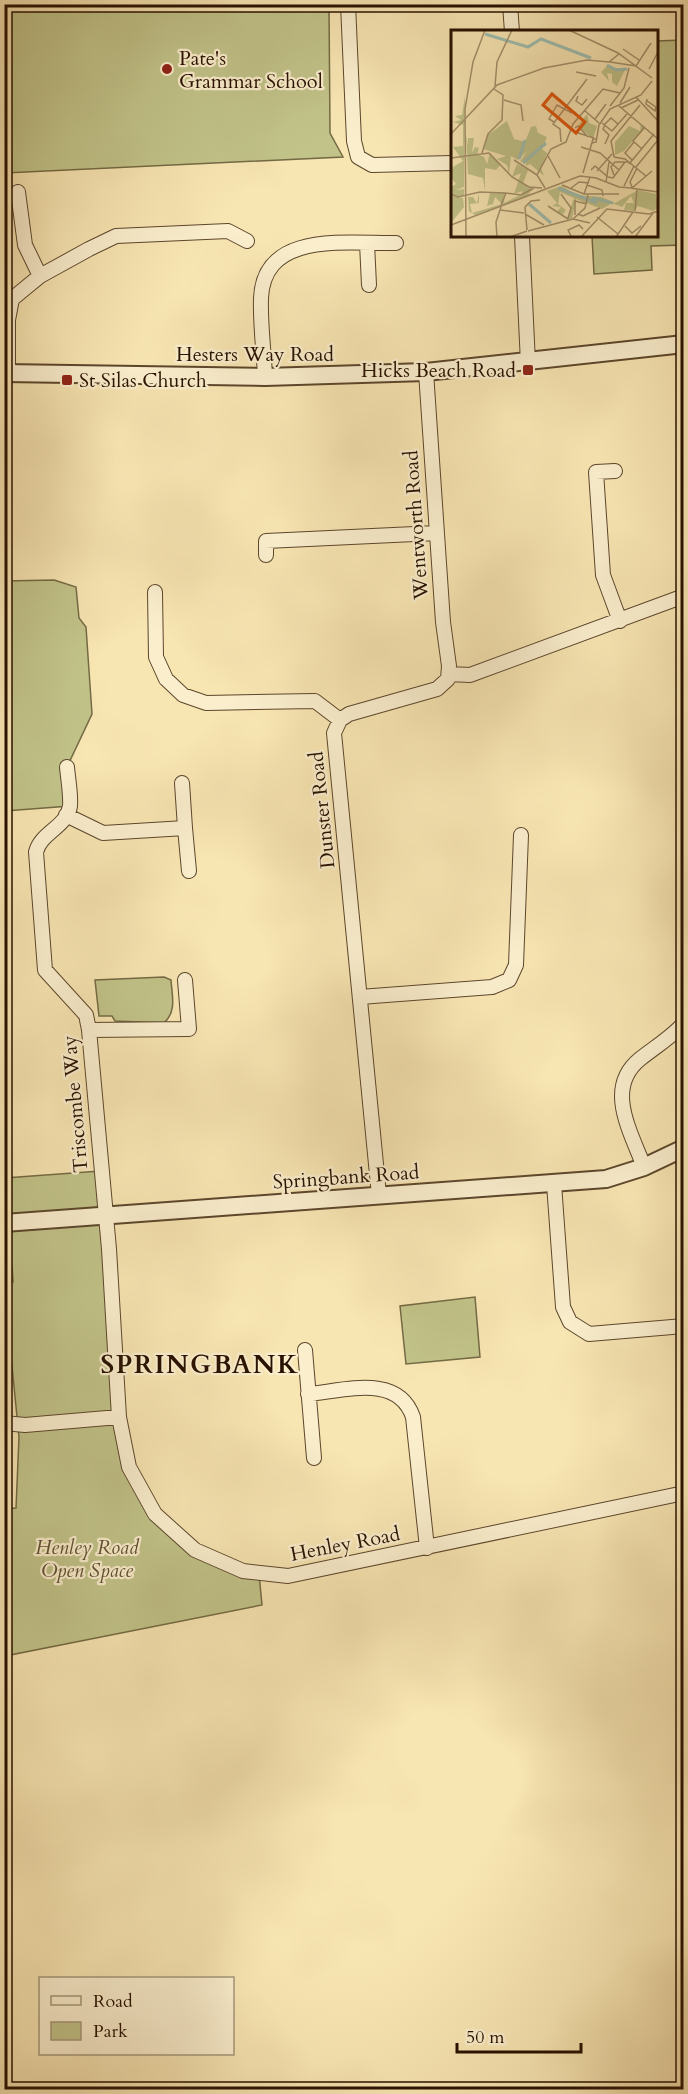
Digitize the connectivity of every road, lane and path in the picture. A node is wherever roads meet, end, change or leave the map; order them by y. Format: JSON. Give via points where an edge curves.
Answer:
{"nodes":[{"id":1,"x":348,"y":4,"type":"edge"},
{"id":2,"x":510,"y":4,"type":"edge"},
{"id":3,"x":512,"y":30,"type":"edge"},
{"id":4,"x":451,"y":163,"type":"edge"},
{"id":5,"x":18,"y":192,"type":"dead end"},
{"id":6,"x":522,"y":237,"type":"edge"},
{"id":7,"x":247,"y":241,"type":"dead end"},
{"id":8,"x":367,"y":243,"type":"junction"},
{"id":9,"x":396,"y":243,"type":"dead end"},
{"id":10,"x":40,"y":276,"type":"junction"},
{"id":11,"x":369,"y":285,"type":"dead end"},
{"id":12,"x":684,"y":344,"type":"edge"},
{"id":13,"x":528,"y":363,"type":"junction"},
{"id":14,"x":426,"y":372,"type":"junction"},
{"id":15,"x":6,"y":373,"type":"edge"},
{"id":16,"x":265,"y":377,"type":"junction"},
{"id":17,"x":615,"y":471,"type":"dead end"},
{"id":18,"x":436,"y":533,"type":"junction"},
{"id":19,"x":266,"y":555,"type":"dead end"},
{"id":20,"x":155,"y":592,"type":"dead end"},
{"id":21,"x":684,"y":596,"type":"edge"},
{"id":22,"x":620,"y":621,"type":"junction"},
{"id":23,"x":449,"y":674,"type":"junction"},
{"id":24,"x":340,"y":720,"type":"junction"},
{"id":25,"x":67,"y":767,"type":"dead end"},
{"id":26,"x":182,"y":783,"type":"dead end"},
{"id":27,"x":66,"y":815,"type":"junction"},
{"id":28,"x":185,"y":828,"type":"junction"},
{"id":29,"x":521,"y":835,"type":"dead end"},
{"id":30,"x":189,"y":871,"type":"dead end"},
{"id":31,"x":184,"y":980,"type":"dead end"},
{"id":32,"x":360,"y":997,"type":"junction"},
{"id":33,"x":684,"y":1023,"type":"edge"},
{"id":34,"x":88,"y":1030,"type":"junction"},
{"id":35,"x":684,"y":1148,"type":"edge"},
{"id":36,"x":644,"y":1167,"type":"junction"},
{"id":37,"x":554,"y":1184,"type":"junction"},
{"id":38,"x":379,"y":1195,"type":"junction"},
{"id":39,"x":104,"y":1215,"type":"junction"},
{"id":40,"x":4,"y":1223,"type":"edge"},
{"id":41,"x":684,"y":1326,"type":"edge"},
{"id":42,"x":305,"y":1350,"type":"dead end"},
{"id":43,"x":308,"y":1394,"type":"junction"},
{"id":44,"x":119,"y":1417,"type":"junction"},
{"id":45,"x":4,"y":1423,"type":"edge"},
{"id":46,"x":314,"y":1458,"type":"dead end"},
{"id":47,"x":684,"y":1493,"type":"edge"},
{"id":48,"x":428,"y":1548,"type":"junction"}],
"edges":[{"from":1,"to":4,"type":"street","via":[[358,157],[372,165]]},
{"from":2,"to":3,"type":"street"},
{"from":5,"to":10,"type":"street","via":[[25,245]]},
{"from":6,"to":13,"type":"street"},
{"from":7,"to":10,"type":"street","via":[[228,231],[116,236]]},
{"from":8,"to":9,"type":"street"},
{"from":8,"to":11,"type":"street"},
{"from":8,"to":16,"type":"street","via":[[303,246],[274,263],[261,298]]},
{"from":10,"to":15,"type":"street","via":[[20,290],[9,308]]},
{"from":12,"to":13,"type":"street","name":"Hesters Way Road"},
{"from":13,"to":14,"type":"street","name":"Hesters Way Road"},
{"from":14,"to":16,"type":"street","name":"Hesters Way Road"},
{"from":14,"to":18,"type":"street","name":"Wentworth Road"},
{"from":15,"to":16,"type":"street","name":"Hesters Way Road"},
{"from":17,"to":22,"type":"street","via":[[596,472],[603,575]]},
{"from":18,"to":19,"type":"street","via":[[266,541]]},
{"from":18,"to":23,"type":"street","name":"Wentworth Road"},
{"from":20,"to":24,"type":"street","via":[[156,657],[166,679],[183,695],[206,703],[315,701]]},
{"from":21,"to":22,"type":"street"},
{"from":22,"to":23,"type":"street","via":[[470,675]]},
{"from":23,"to":24,"type":"street","via":[[437,689]]},
{"from":24,"to":32,"type":"street","name":"Dunster Road","via":[[334,740]]},
{"from":25,"to":27,"type":"street","via":[[70,806]]},
{"from":26,"to":28,"type":"street"},
{"from":27,"to":28,"type":"street","via":[[103,833]]},
{"from":27,"to":34,"type":"street","name":"Triscombe Way","via":[[40,841],[36,852],[45,970],[86,1015]]},
{"from":28,"to":30,"type":"street"},
{"from":29,"to":32,"type":"street","via":[[516,965],[509,980],[492,987]]},
{"from":31,"to":34,"type":"street","via":[[189,1029]]},
{"from":32,"to":38,"type":"street","name":"Dunster Road"},
{"from":33,"to":36,"type":"street","via":[[632,1066],[623,1083],[622,1108]]},
{"from":34,"to":39,"type":"street","name":"Triscombe Way"},
{"from":35,"to":36,"type":"street","name":"Springbank Road"},
{"from":36,"to":37,"type":"street","name":"Springbank Road","via":[[606,1179]]},
{"from":37,"to":38,"type":"street","name":"Springbank Road"},
{"from":37,"to":41,"type":"street","via":[[563,1307],[570,1322],[589,1334]]},
{"from":38,"to":39,"type":"street","name":"Springbank Road"},
{"from":39,"to":40,"type":"street","name":"Springbank Road"},
{"from":39,"to":44,"type":"street","name":"Henley Road"},
{"from":42,"to":43,"type":"street"},
{"from":43,"to":46,"type":"street"},
{"from":43,"to":48,"type":"street","via":[[383,1388],[405,1400],[412,1417]]},
{"from":44,"to":45,"type":"street","via":[[24,1425]]},
{"from":44,"to":48,"type":"street","name":"Henley Road","via":[[129,1467],[155,1514],[195,1550],[228,1566],[288,1576]]},
{"from":47,"to":48,"type":"street","name":"Henley Road"}]}
